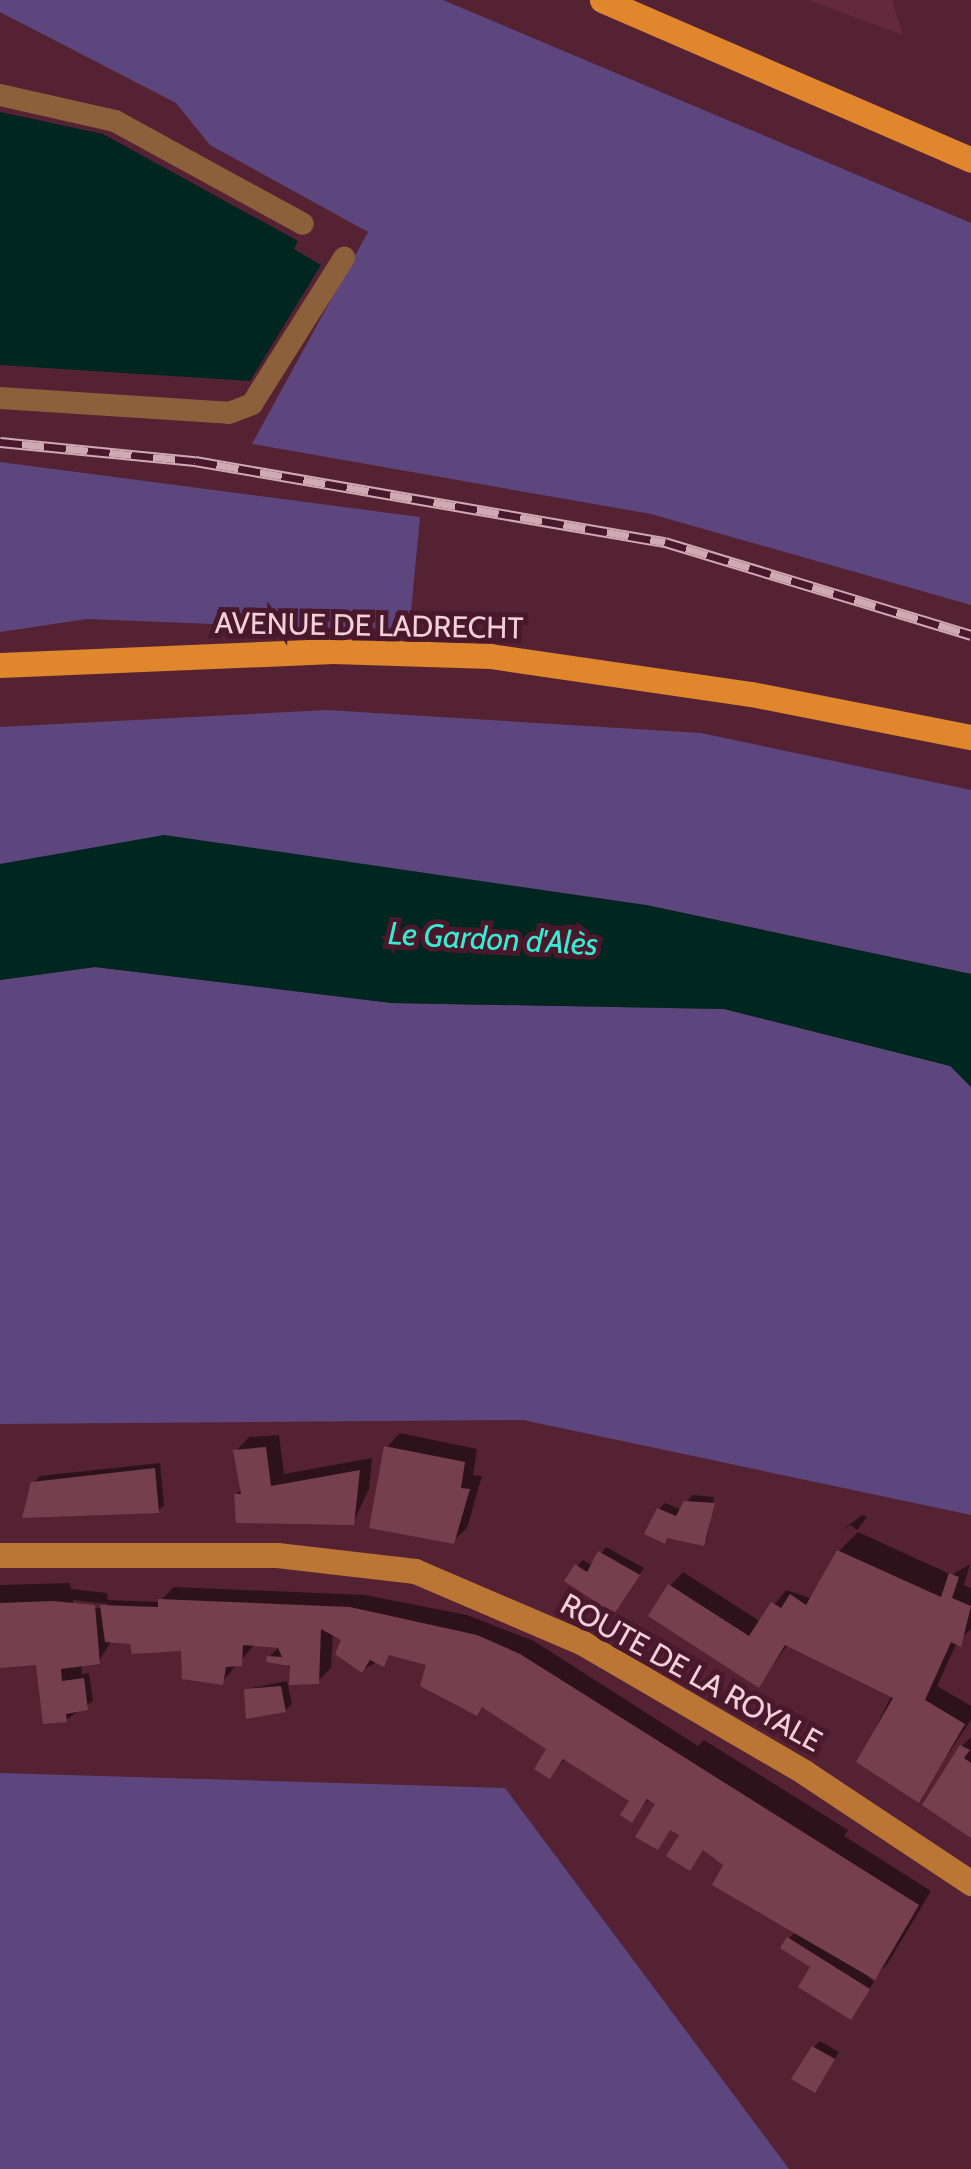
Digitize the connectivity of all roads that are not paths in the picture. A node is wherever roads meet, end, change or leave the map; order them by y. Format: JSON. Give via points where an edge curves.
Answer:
{"nodes":[{"id":1,"x":602,"y":0,"type":"edge"},
{"id":2,"x":0,"y":94,"type":"edge"},
{"id":3,"x":971,"y":160,"type":"edge"},
{"id":4,"x":303,"y":224,"type":"dead end"},
{"id":5,"x":344,"y":258,"type":"dead end"},
{"id":6,"x":0,"y":398,"type":"edge"},
{"id":7,"x":0,"y":665,"type":"edge"},
{"id":8,"x":971,"y":737,"type":"edge"},
{"id":9,"x":2,"y":1554,"type":"edge"},
{"id":10,"x":971,"y":1883,"type":"edge"}],
"edges":[{"from":1,"to":3,"type":"main road"},
{"from":2,"to":4,"type":"lane","via":[[115,121]]},
{"from":5,"to":6,"type":"lane","via":[[252,404],[229,412]]},
{"from":7,"to":8,"type":"main road","name":"AVENUE DE LADRECHT","via":[[333,651],[490,656],[750,694]]},
{"from":9,"to":10,"type":"main road","name":"ROUTE DE LA ROYALE","via":[[277,1556],[415,1570],[581,1642],[804,1772]]}]}
